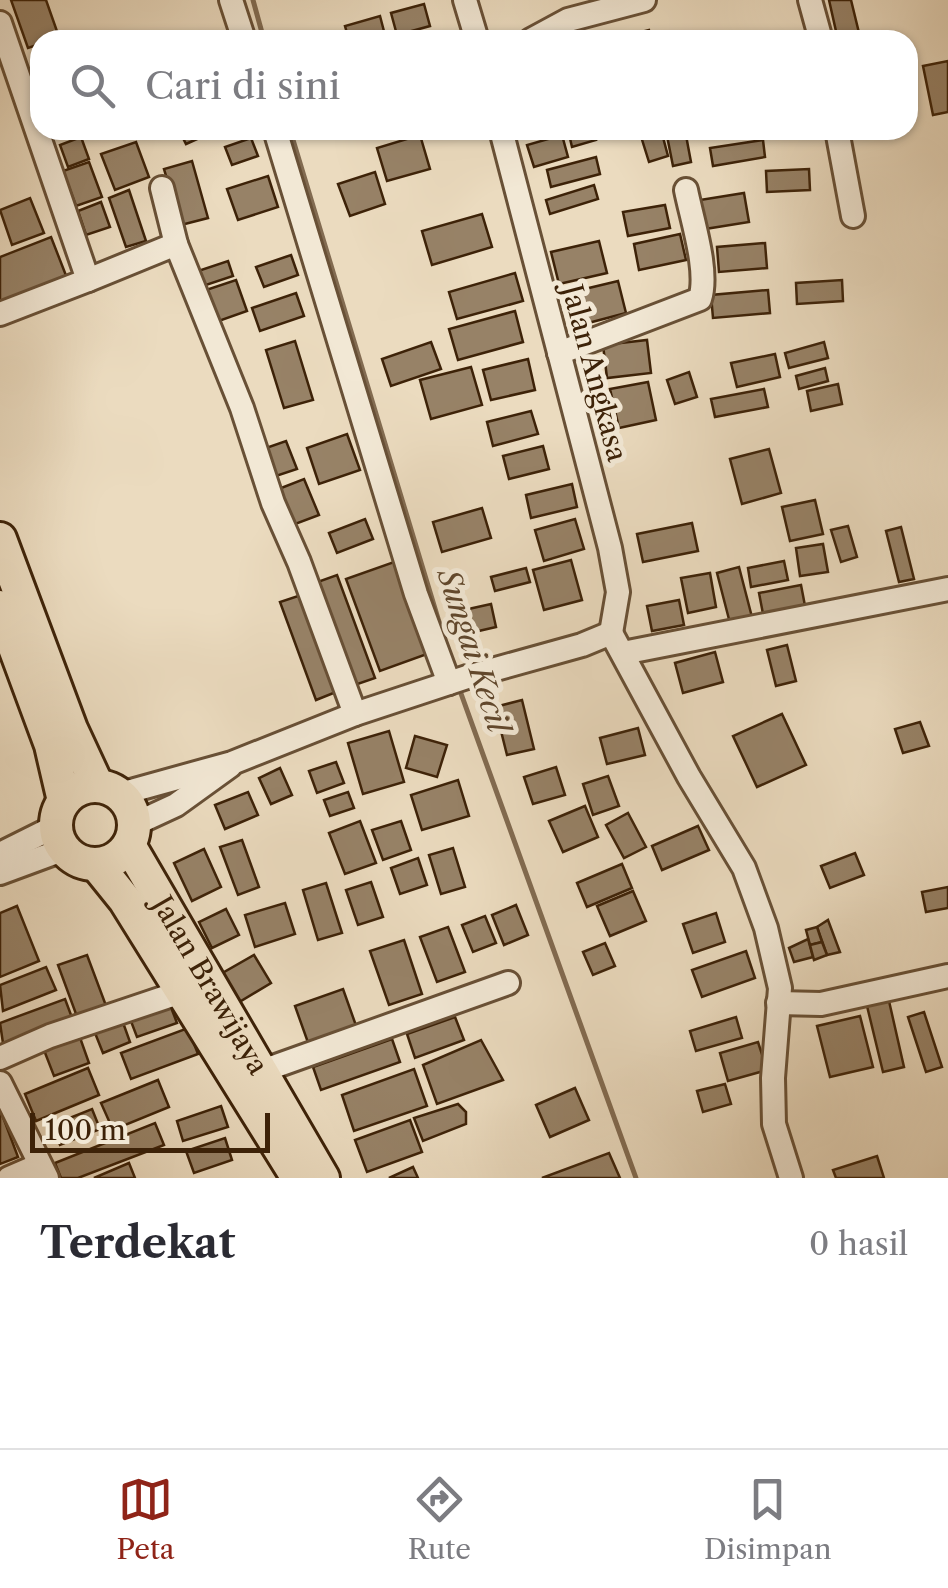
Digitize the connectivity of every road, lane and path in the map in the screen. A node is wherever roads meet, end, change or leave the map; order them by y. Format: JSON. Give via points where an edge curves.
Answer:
{"nodes":[{"id":1,"x":231,"y":0,"type":"edge"},
{"id":2,"x":465,"y":0,"type":"edge"},
{"id":3,"x":644,"y":0,"type":"edge"},
{"id":4,"x":810,"y":0,"type":"edge"},
{"id":5,"x":0,"y":23,"type":"edge"},
{"id":6,"x":241,"y":30,"type":"edge"},
{"id":7,"x":474,"y":30,"type":"edge"},
{"id":8,"x":550,"y":30,"type":"edge"},
{"id":9,"x":818,"y":30,"type":"edge"},
{"id":10,"x":30,"y":103,"type":"edge"},
{"id":11,"x":42,"y":140,"type":"edge"},
{"id":12,"x":277,"y":140,"type":"edge"},
{"id":13,"x":504,"y":140,"type":"edge"},
{"id":14,"x":839,"y":140,"type":"edge"},
{"id":15,"x":162,"y":188,"type":"dead end"},
{"id":16,"x":686,"y":190,"type":"dead end"},
{"id":17,"x":853,"y":216,"type":"dead end"},
{"id":18,"x":176,"y":244,"type":"junction"},
{"id":19,"x":88,"y":280,"type":"junction"},
{"id":20,"x":0,"y":314,"type":"edge"},
{"id":21,"x":559,"y":353,"type":"junction"},
{"id":22,"x":0,"y":538,"type":"edge"},
{"id":23,"x":948,"y":589,"type":"edge"},
{"id":24,"x":0,"y":607,"type":"edge"},
{"id":25,"x":617,"y":643,"type":"junction"},
{"id":26,"x":456,"y":681,"type":"junction"},
{"id":27,"x":355,"y":714,"type":"junction"},
{"id":28,"x":232,"y":764,"type":"junction"},
{"id":29,"x":108,"y":789,"type":"junction"},
{"id":30,"x":61,"y":826,"type":"junction"},
{"id":31,"x":132,"y":835,"type":"junction"},
{"id":32,"x":0,"y":854,"type":"edge"},
{"id":33,"x":96,"y":864,"type":"junction"},
{"id":34,"x":0,"y":873,"type":"edge"},
{"id":35,"x":948,"y":976,"type":"edge"},
{"id":36,"x":508,"y":983,"type":"dead end"},
{"id":37,"x":181,"y":992,"type":"junction"},
{"id":38,"x":778,"y":1003,"type":"junction"},
{"id":39,"x":0,"y":1058,"type":"edge"},
{"id":40,"x":262,"y":1071,"type":"junction"},
{"id":41,"x":0,"y":1083,"type":"edge"},
{"id":42,"x":43,"y":1171,"type":"edge"},
{"id":43,"x":8,"y":1178,"type":"edge"},
{"id":44,"x":298,"y":1178,"type":"edge"},
{"id":45,"x":323,"y":1178,"type":"edge"},
{"id":46,"x":791,"y":1178,"type":"edge"}],
"edges":[{"from":1,"to":6,"type":"street"},
{"from":2,"to":7,"type":"street"},
{"from":3,"to":8,"type":"street"},
{"from":4,"to":9,"type":"street"},
{"from":5,"to":10,"type":"street"},
{"from":11,"to":19,"type":"street"},
{"from":12,"to":26,"type":"street","via":[[416,594]]},
{"from":13,"to":21,"type":"street","name":"Jalan Angkasa"},
{"from":14,"to":17,"type":"street"},
{"from":15,"to":18,"type":"street"},
{"from":16,"to":21,"type":"street","via":[[702,271],[700,299]]},
{"from":18,"to":19,"type":"street"},
{"from":18,"to":27,"type":"street"},
{"from":19,"to":20,"type":"street"},
{"from":21,"to":25,"type":"street","name":"Jalan Angkasa","via":[[614,571]]},
{"from":22,"to":29,"type":"highway","via":[[71,729]]},
{"from":23,"to":25,"type":"street"},
{"from":24,"to":30,"type":"highway","via":[[51,746]]},
{"from":25,"to":26,"type":"street","via":[[582,645]]},
{"from":25,"to":38,"type":"street","via":[[751,885],[775,959]]},
{"from":26,"to":27,"type":"street"},
{"from":27,"to":28,"type":"street"},
{"from":28,"to":29,"type":"street"},
{"from":28,"to":31,"type":"street"},
{"from":29,"to":30,"type":"highway","via":[[84,787]]},
{"from":29,"to":31,"type":"highway","via":[[133,813]]},
{"from":30,"to":32,"type":"street"},
{"from":30,"to":33,"type":"highway","via":[[84,862]]},
{"from":30,"to":34,"type":"street"},
{"from":31,"to":33,"type":"highway","via":[[120,855]]},
{"from":31,"to":40,"type":"highway","name":"Jalan Brawijaya"},
{"from":33,"to":37,"type":"highway","name":"Jalan Brawijaya"},
{"from":35,"to":38,"type":"street","via":[[838,1001]]},
{"from":36,"to":40,"type":"street"},
{"from":37,"to":39,"type":"street"},
{"from":37,"to":44,"type":"highway","name":"Jalan Brawijaya"},
{"from":38,"to":46,"type":"street","via":[[774,1114]]},
{"from":40,"to":45,"type":"highway","name":"Jalan Brawijaya"},
{"from":41,"to":42,"type":"street"},
{"from":42,"to":43,"type":"street"}]}
